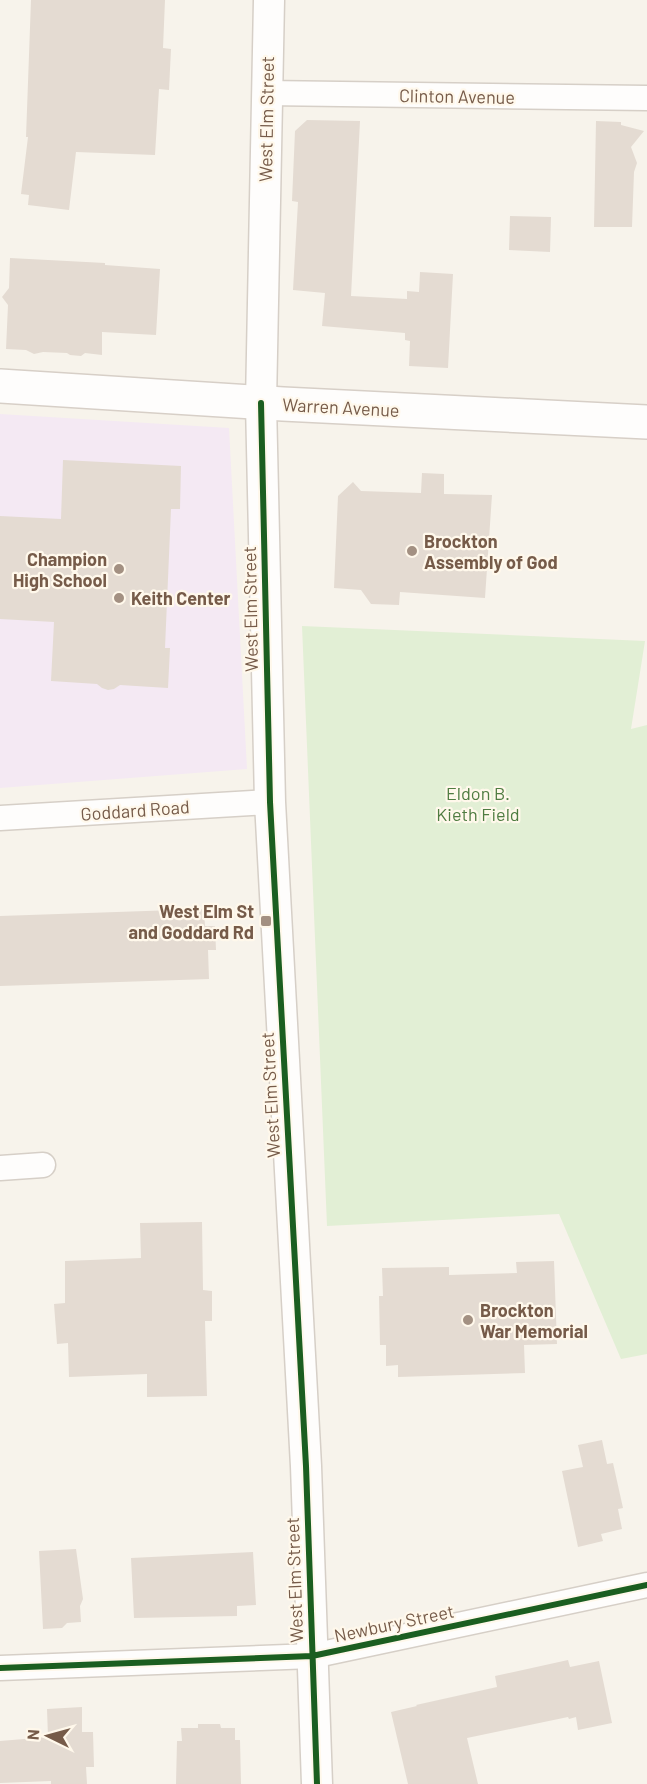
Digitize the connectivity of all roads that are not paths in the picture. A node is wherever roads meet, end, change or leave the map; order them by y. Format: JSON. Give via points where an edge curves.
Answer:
{"nodes":[{"id":1,"x":269,"y":0,"type":"edge"},
{"id":2,"x":266,"y":93,"type":"junction"},
{"id":3,"x":647,"y":98,"type":"edge"},
{"id":4,"x":0,"y":386,"type":"edge"},
{"id":5,"x":261,"y":403,"type":"junction"},
{"id":6,"x":647,"y":422,"type":"edge"},
{"id":7,"x":270,"y":802,"type":"junction"},
{"id":8,"x":0,"y":818,"type":"edge"},
{"id":9,"x":43,"y":1165,"type":"dead end"},
{"id":10,"x":0,"y":1168,"type":"edge"},
{"id":11,"x":647,"y":1585,"type":"edge"},
{"id":12,"x":312,"y":1656,"type":"junction"},
{"id":13,"x":0,"y":1668,"type":"edge"},
{"id":14,"x":317,"y":1784,"type":"edge"}],
"edges":[{"from":1,"to":2,"type":"street","name":"West Elm Street"},
{"from":2,"to":3,"type":"street","name":"Clinton Avenue"},
{"from":2,"to":5,"type":"street","name":"West Elm Street"},
{"from":4,"to":5,"type":"main road","name":"Warren Avenue"},
{"from":5,"to":6,"type":"main road","name":"Warren Avenue"},
{"from":5,"to":7,"type":"street","name":"West Elm Street"},
{"from":7,"to":8,"type":"street","name":"Goddard Road"},
{"from":7,"to":12,"type":"street","name":"West Elm Street","via":[[306,1466]]},
{"from":9,"to":10,"type":"street"},
{"from":11,"to":12,"type":"street","name":"Newbury Street"},
{"from":12,"to":13,"type":"street","name":"Newbury Street"},
{"from":12,"to":14,"type":"street","name":"West Elm Street"}]}
